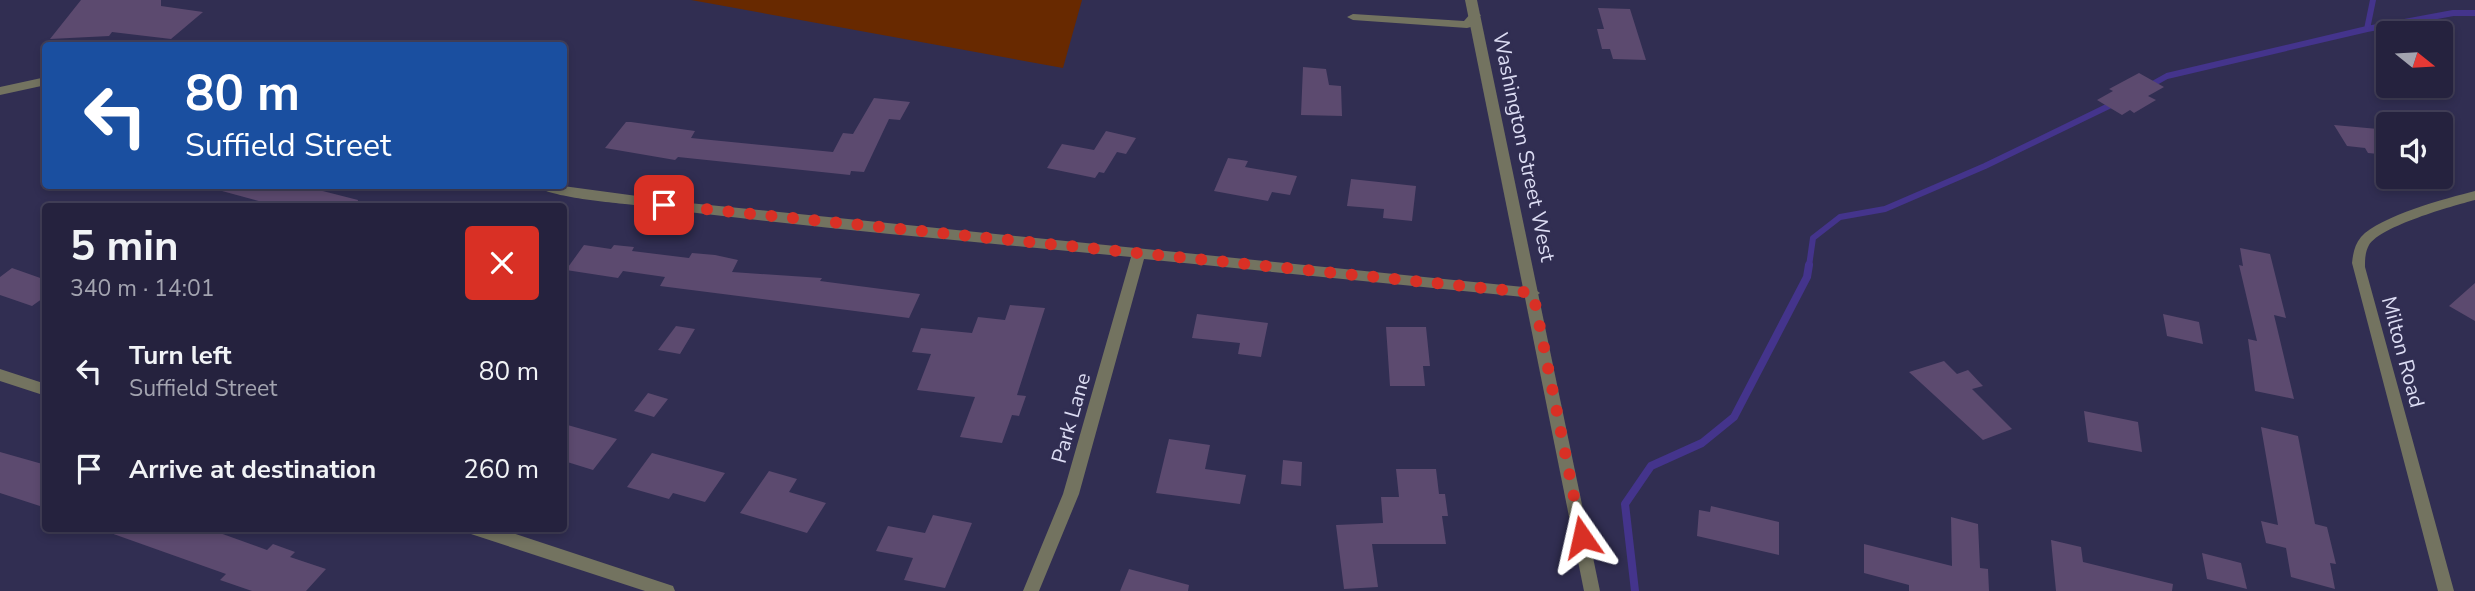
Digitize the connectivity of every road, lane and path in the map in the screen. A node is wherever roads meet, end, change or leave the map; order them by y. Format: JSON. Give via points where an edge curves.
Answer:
{"nodes":[{"id":1,"x":1471,"y":0,"type":"edge"},
{"id":2,"x":1475,"y":15,"type":"junction"},
{"id":3,"x":1353,"y":17,"type":"dead end"},
{"id":4,"x":42,"y":83,"type":"edge"},
{"id":5,"x":0,"y":91,"type":"edge"},
{"id":6,"x":558,"y":189,"type":"edge"},
{"id":7,"x":2475,"y":195,"type":"edge"},
{"id":8,"x":1139,"y":253,"type":"junction"},
{"id":9,"x":1533,"y":293,"type":"junction"},
{"id":10,"x":0,"y":375,"type":"edge"},
{"id":11,"x":42,"y":389,"type":"edge"},
{"id":12,"x":486,"y":532,"type":"edge"},
{"id":13,"x":667,"y":591,"type":"edge"},
{"id":14,"x":1031,"y":591,"type":"edge"},
{"id":15,"x":1592,"y":591,"type":"edge"},
{"id":16,"x":2446,"y":591,"type":"edge"}],
"edges":[{"from":1,"to":2,"type":"street","name":"Washington Street West"},
{"from":2,"to":3,"type":"street","via":[[1467,25]]},
{"from":2,"to":9,"type":"street","name":"Washington Street West"},
{"from":4,"to":5,"type":"street"},
{"from":6,"to":8,"type":"street","via":[[689,208]]},
{"from":7,"to":16,"type":"street","name":"Milton Road","via":[[2386,227],[2359,250],[2358,267]]},
{"from":8,"to":9,"type":"street"},
{"from":8,"to":14,"type":"street","name":"Park Lane","via":[[1071,494]]},
{"from":9,"to":15,"type":"street","name":"Washington Street West"},
{"from":10,"to":11,"type":"street"},
{"from":12,"to":13,"type":"street"}]}
